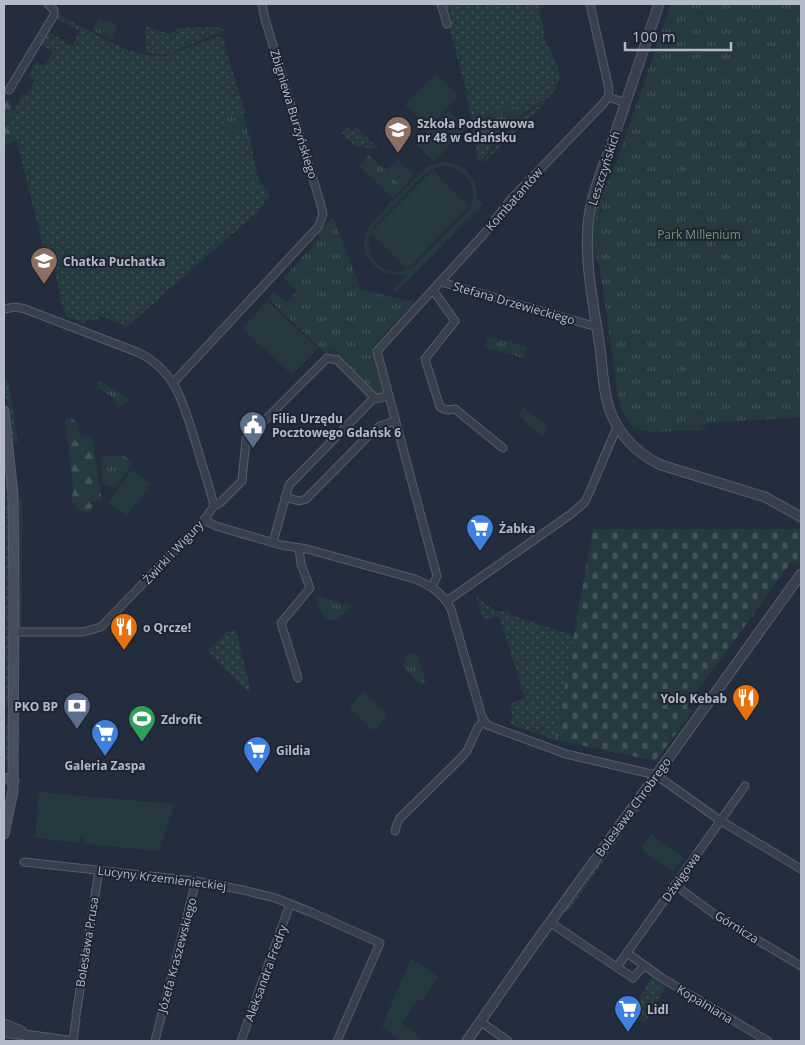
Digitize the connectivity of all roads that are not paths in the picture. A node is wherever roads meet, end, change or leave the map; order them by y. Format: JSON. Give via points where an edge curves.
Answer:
{"nodes":[{"id":1,"x":48,"y":4,"type":"edge"},
{"id":2,"x":264,"y":4,"type":"edge"},
{"id":3,"x":441,"y":4,"type":"edge"},
{"id":4,"x":590,"y":4,"type":"edge"},
{"id":5,"x":659,"y":4,"type":"edge"},
{"id":6,"x":447,"y":24,"type":"dead end"},
{"id":7,"x":9,"y":90,"type":"dead end"},
{"id":8,"x":608,"y":97,"type":"junction"},
{"id":9,"x":626,"y":103,"type":"junction"},
{"id":10,"x":441,"y":282,"type":"junction"},
{"id":11,"x":434,"y":290,"type":"junction"},
{"id":12,"x":6,"y":308,"type":"edge"},
{"id":13,"x":597,"y":327,"type":"junction"},
{"id":14,"x":174,"y":383,"type":"junction"},
{"id":15,"x":388,"y":396,"type":"junction"},
{"id":16,"x":375,"y":398,"type":"junction"},
{"id":17,"x":4,"y":411,"type":"edge"},
{"id":18,"x":395,"y":421,"type":"junction"},
{"id":19,"x":617,"y":426,"type":"junction"},
{"id":20,"x":503,"y":448,"type":"dead end"},
{"id":21,"x":285,"y":497,"type":"junction"},
{"id":22,"x":214,"y":506,"type":"junction"},
{"id":23,"x":801,"y":517,"type":"edge"},
{"id":24,"x":204,"y":520,"type":"junction"},
{"id":25,"x":273,"y":542,"type":"junction"},
{"id":26,"x":299,"y":548,"type":"junction"},
{"id":27,"x":801,"y":574,"type":"edge"},
{"id":28,"x":432,"y":587,"type":"junction"},
{"id":29,"x":447,"y":601,"type":"junction"},
{"id":30,"x":14,"y":632,"type":"junction"},
{"id":31,"x":298,"y":678,"type":"dead end"},
{"id":32,"x":484,"y":721,"type":"junction"},
{"id":33,"x":656,"y":775,"type":"junction"},
{"id":34,"x":4,"y":778,"type":"edge"},
{"id":35,"x":14,"y":782,"type":"junction"},
{"id":36,"x":745,"y":786,"type":"dead end"},
{"id":37,"x":721,"y":821,"type":"junction"},
{"id":38,"x":5,"y":822,"type":"edge"},
{"id":39,"x":396,"y":831,"type":"dead end"},
{"id":40,"x":4,"y":834,"type":"edge"},
{"id":41,"x":24,"y":862,"type":"dead end"},
{"id":42,"x":801,"y":869,"type":"edge"},
{"id":43,"x":99,"y":870,"type":"junction"},
{"id":44,"x":196,"y":880,"type":"junction"},
{"id":45,"x":675,"y":885,"type":"junction"},
{"id":46,"x":290,"y":904,"type":"junction"},
{"id":47,"x":551,"y":923,"type":"junction"},
{"id":48,"x":627,"y":953,"type":"junction"},
{"id":49,"x":644,"y":966,"type":"junction"},
{"id":50,"x":801,"y":966,"type":"edge"},
{"id":51,"x":617,"y":967,"type":"junction"},
{"id":52,"x":481,"y":1022,"type":"junction"},
{"id":53,"x":4,"y":1024,"type":"edge"},
{"id":54,"x":4,"y":1032,"type":"edge"},
{"id":55,"x":33,"y":1036,"type":"junction"},
{"id":56,"x":68,"y":1041,"type":"edge"},
{"id":57,"x":73,"y":1041,"type":"edge"},
{"id":58,"x":154,"y":1041,"type":"edge"},
{"id":59,"x":241,"y":1041,"type":"edge"},
{"id":60,"x":337,"y":1041,"type":"edge"},
{"id":61,"x":467,"y":1041,"type":"edge"},
{"id":62,"x":508,"y":1041,"type":"edge"},
{"id":63,"x":768,"y":1041,"type":"edge"}],
"edges":[{"from":1,"to":7,"type":"street","via":[[54,15]]},
{"from":2,"to":14,"type":"street","name":"Zbigniewa Burzyńskiego","via":[[265,19],[320,202],[321,223]]},
{"from":3,"to":6,"type":"street"},
{"from":4,"to":8,"type":"street","via":[[609,89]]},
{"from":5,"to":9,"type":"street","name":"Leszczyńskich"},
{"from":8,"to":9,"type":"street"},
{"from":8,"to":10,"type":"street","name":"Kombatantów","via":[[499,212],[496,220]]},
{"from":9,"to":13,"type":"street","name":"Leszczyńskich","via":[[589,216],[588,243]]},
{"from":10,"to":11,"type":"street","name":"Stefana Drzewieckiego"},
{"from":10,"to":13,"type":"street","name":"Stefana Drzewieckiego"},
{"from":11,"to":15,"type":"street","name":"Stefana Drzewieckiego","via":[[377,351]]},
{"from":11,"to":20,"type":"street","name":"Stefana Drzewieckiego","via":[[455,321],[425,359],[440,407],[455,409]]},
{"from":12,"to":14,"type":"street","via":[[25,309],[144,355]]},
{"from":13,"to":19,"type":"street","name":"Leszczyńskich","via":[[606,398]]},
{"from":14,"to":22,"type":"street","via":[[184,403]]},
{"from":15,"to":16,"type":"street"},
{"from":15,"to":18,"type":"street","name":"Stefana Drzewieckiego"},
{"from":16,"to":21,"type":"street","via":[[289,485]]},
{"from":16,"to":22,"type":"street","name":"Żwirki i Wigury","via":[[337,360],[327,358],[246,439],[242,481]]},
{"from":17,"to":30,"type":"main road","via":[[12,494]]},
{"from":18,"to":21,"type":"street","via":[[372,432],[306,499],[299,501]]},
{"from":18,"to":28,"type":"street","name":"Stefana Drzewieckiego","via":[[437,576]]},
{"from":19,"to":23,"type":"street","name":"Leszczyńskich","via":[[650,460],[765,497]]},
{"from":19,"to":29,"type":"street","via":[[585,502]]},
{"from":21,"to":25,"type":"street"},
{"from":22,"to":24,"type":"street","name":"Żwirki i Wigury"},
{"from":24,"to":25,"type":"street"},
{"from":24,"to":30,"type":"street","name":"Żwirki i Wigury","via":[[104,626],[83,632]]},
{"from":25,"to":26,"type":"street"},
{"from":26,"to":28,"type":"street","via":[[416,579]]},
{"from":26,"to":31,"type":"street","via":[[310,588],[281,623]]},
{"from":27,"to":33,"type":"street","name":"Bolesława Chrobrego"},
{"from":28,"to":29,"type":"street"},
{"from":29,"to":32,"type":"street"},
{"from":30,"to":35,"type":"main road"},
{"from":32,"to":33,"type":"street","via":[[487,725],[566,754]]},
{"from":32,"to":39,"type":"street","via":[[467,752],[400,818]]},
{"from":33,"to":37,"type":"street"},
{"from":33,"to":47,"type":"street","name":"Bolesława Chrobrego"},
{"from":34,"to":35,"type":"main road"},
{"from":35,"to":38,"type":"main road","via":[[12,803]]},
{"from":36,"to":37,"type":"street","name":"Dźwigowa"},
{"from":37,"to":42,"type":"street"},
{"from":37,"to":45,"type":"street","name":"Dźwigowa"},
{"from":38,"to":40,"type":"main road"},
{"from":41,"to":43,"type":"street","name":"Lucyny Krzemienieckiej"},
{"from":43,"to":44,"type":"street","name":"Lucyny Krzemienieckiej"},
{"from":43,"to":57,"type":"street","name":"Bolesława Prusa"},
{"from":44,"to":46,"type":"street","name":"Lucyny Krzemienieckiej"},
{"from":44,"to":58,"type":"street","name":"Józefa Kraszewskiego"},
{"from":45,"to":48,"type":"street","name":"Dźwigowa"},
{"from":45,"to":50,"type":"street","name":"Górnicza","via":[[717,916]]},
{"from":46,"to":59,"type":"street","name":"Aleksandra Fredry"},
{"from":46,"to":60,"type":"street","name":"Lucyny Krzemienieckiej","via":[[380,943]]},
{"from":47,"to":51,"type":"street"},
{"from":47,"to":52,"type":"street","name":"Bolesława Chrobrego"},
{"from":48,"to":49,"type":"street","name":"Kopalniana"},
{"from":48,"to":51,"type":"street","name":"Dźwigowa"},
{"from":49,"to":51,"type":"street","via":[[633,978]]},
{"from":49,"to":63,"type":"street","name":"Kopalniana"},
{"from":52,"to":61,"type":"street","name":"Bolesława Chrobrego"},
{"from":52,"to":62,"type":"street"},
{"from":53,"to":55,"type":"street"},
{"from":54,"to":55,"type":"street"},
{"from":55,"to":56,"type":"street"}]}
